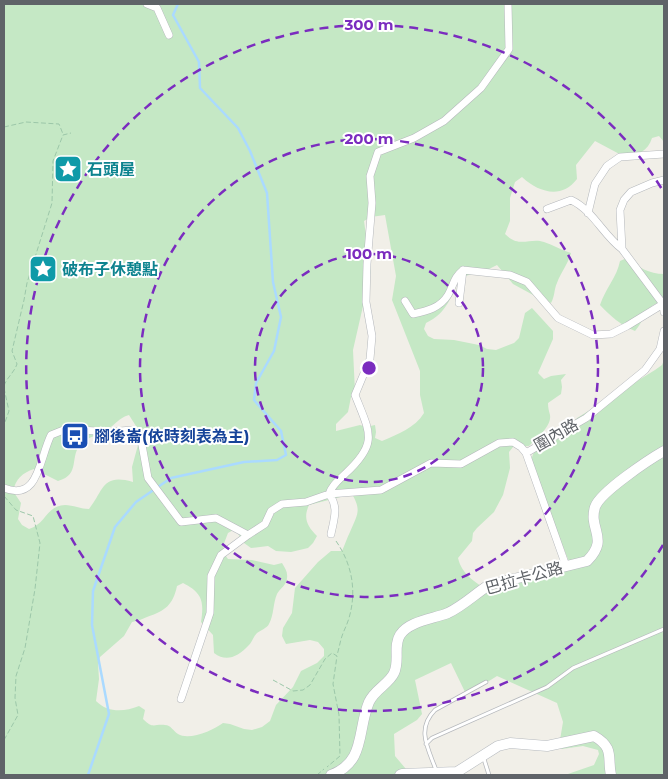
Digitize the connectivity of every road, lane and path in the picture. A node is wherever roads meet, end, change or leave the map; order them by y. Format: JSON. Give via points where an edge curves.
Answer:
{"nodes":[{"id":1,"x":147,"y":4,"type":"edge"},
{"id":2,"x":508,"y":4,"type":"edge"},
{"id":3,"x":169,"y":35,"type":"dead end"},
{"id":4,"x":4,"y":127,"type":"edge"},
{"id":5,"x":71,"y":133,"type":"dead end"},
{"id":6,"x":63,"y":135,"type":"junction"},
{"id":7,"x":664,"y":154,"type":"edge"},
{"id":8,"x":664,"y":180,"type":"edge"},
{"id":9,"x":547,"y":209,"type":"dead end"},
{"id":10,"x":588,"y":213,"type":"junction"},
{"id":11,"x":622,"y":249,"type":"junction"},
{"id":12,"x":463,"y":270,"type":"junction"},
{"id":13,"x":405,"y":301,"type":"dead end"},
{"id":14,"x":459,"y":303,"type":"dead end"},
{"id":15,"x":663,"y":304,"type":"edge"},
{"id":16,"x":664,"y":312,"type":"edge"},
{"id":17,"x":664,"y":331,"type":"edge"},
{"id":18,"x":4,"y":387,"type":"edge"},
{"id":19,"x":4,"y":425,"type":"edge"},
{"id":20,"x":664,"y":451,"type":"edge"},
{"id":21,"x":526,"y":453,"type":"junction"},
{"id":22,"x":4,"y":488,"type":"edge"},
{"id":23,"x":329,"y":494,"type":"junction"},
{"id":24,"x":4,"y":495,"type":"edge"},
{"id":25,"x":331,"y":534,"type":"joint"},
{"id":26,"x":248,"y":535,"type":"junction"},
{"id":27,"x":566,"y":566,"type":"junction"},
{"id":28,"x":664,"y":630,"type":"edge"},
{"id":29,"x":337,"y":656,"type":"junction"},
{"id":30,"x":273,"y":680,"type":"dead end"},
{"id":31,"x":486,"y":682,"type":"dead end"},
{"id":32,"x":182,"y":699,"type":"dead end"},
{"id":33,"x":4,"y":740,"type":"edge"},
{"id":34,"x":426,"y":744,"type":"junction"},
{"id":35,"x":483,"y":756,"type":"junction"},
{"id":36,"x":437,"y":773,"type":"junction"},
{"id":37,"x":317,"y":775,"type":"edge"},
{"id":38,"x":331,"y":775,"type":"edge"},
{"id":39,"x":400,"y":775,"type":"edge"},
{"id":40,"x":489,"y":775,"type":"edge"},
{"id":41,"x":611,"y":775,"type":"edge"}],
"edges":[{"from":1,"to":3,"type":"street","via":[[157,8]]},
{"from":2,"to":23,"type":"street","via":[[509,50],[481,88],[444,121],[414,138],[378,152],[370,176],[372,203],[366,302],[372,336],[370,359],[355,395],[368,428],[368,443],[360,461],[331,487]]},
{"from":4,"to":6,"type":"path","via":[[26,122],[59,124]]},
{"from":5,"to":6,"type":"path"},
{"from":6,"to":18,"type":"path","via":[[53,161],[52,203],[26,283],[12,351],[17,364]]},
{"from":7,"to":10,"type":"street","via":[[620,157],[607,166],[595,184]]},
{"from":8,"to":11,"type":"street","via":[[631,192],[624,200],[620,210]]},
{"from":9,"to":10,"type":"street","via":[[571,200],[581,204]]},
{"from":10,"to":11,"type":"street"},
{"from":11,"to":15,"type":"street"},
{"from":12,"to":13,"type":"street","via":[[456,275],[448,296],[434,309],[413,314]]},
{"from":12,"to":14,"type":"street"},
{"from":12,"to":15,"type":"street","via":[[510,275],[527,282],[558,318],[593,335],[611,334]]},
{"from":15,"to":16,"type":"street"},
{"from":17,"to":21,"type":"street","name":"圍內路","via":[[660,349],[645,370],[586,418]]},
{"from":18,"to":19,"type":"path","via":[[10,411]]},
{"from":20,"to":27,"type":"main road","name":"巴拉卡公路","via":[[634,470],[602,497],[596,506],[594,519],[598,541],[595,553],[587,561]]},
{"from":21,"to":23,"type":"street","via":[[513,442],[500,443],[461,464],[431,463],[381,490]]},
{"from":21,"to":27,"type":"street","name":"圍內路"},
{"from":22,"to":26,"type":"street","via":[[19,492],[29,488],[51,435],[66,429],[131,430],[138,435],[142,445],[148,478],[181,522],[216,518]]},
{"from":23,"to":25,"type":"street","via":[[336,509]]},
{"from":23,"to":26,"type":"street","via":[[306,502],[282,504],[271,512],[265,524]]},
{"from":24,"to":33,"type":"path","via":[[16,510],[33,516],[40,543],[25,648],[16,676],[18,715]]},
{"from":25,"to":29,"type":"path","via":[[345,554],[353,594],[349,620]]},
{"from":26,"to":32,"type":"street","via":[[221,554],[210,576],[210,613]]},
{"from":27,"to":38,"type":"main road","name":"巴拉卡公路","via":[[489,586],[461,606],[400,634],[394,673],[370,700],[355,755],[342,771]]},
{"from":28,"to":34,"type":"lane","via":[[573,668],[547,687],[432,738]]},
{"from":29,"to":30,"type":"path","via":[[332,653],[325,659],[310,685],[302,690],[293,691]]},
{"from":29,"to":37,"type":"path","via":[[333,684],[339,715],[340,756]]},
{"from":31,"to":34,"type":"lane","via":[[428,717],[424,725]]},
{"from":34,"to":36,"type":"lane"},
{"from":35,"to":36,"type":"main road","via":[[457,772]]},
{"from":35,"to":40,"type":"lane"},
{"from":35,"to":41,"type":"main road","via":[[498,746],[510,743],[547,746],[594,736],[610,755]]},
{"from":36,"to":39,"type":"main road"}]}
